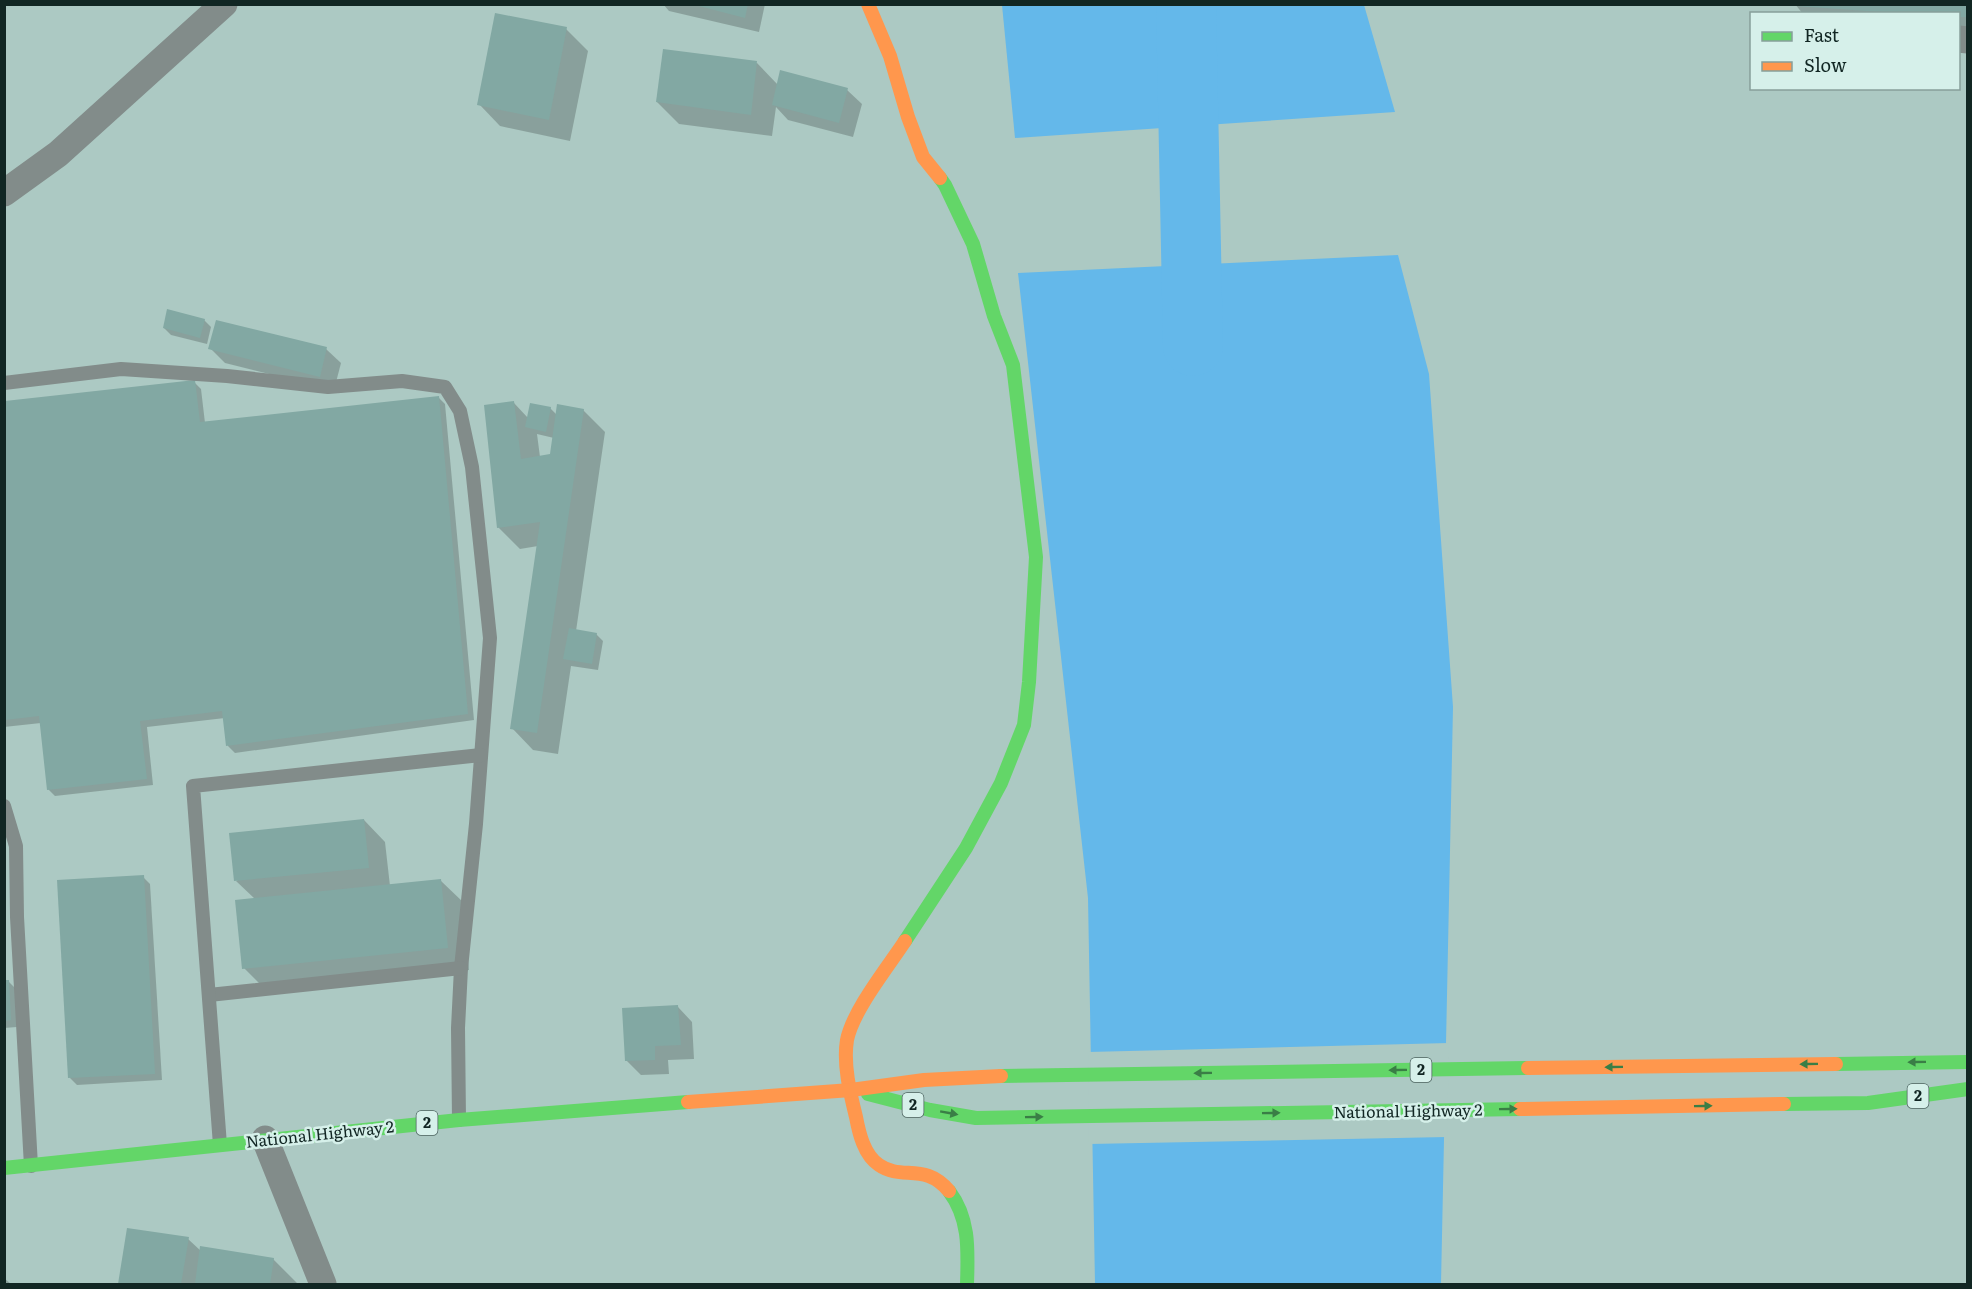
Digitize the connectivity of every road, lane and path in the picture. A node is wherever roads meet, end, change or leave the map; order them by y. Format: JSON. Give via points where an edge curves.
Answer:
{"nodes":[{"id":1,"x":224,"y":4,"type":"edge"},
{"id":2,"x":868,"y":4,"type":"edge"},
{"id":3,"x":4,"y":193,"type":"edge"},
{"id":4,"x":4,"y":383,"type":"edge"},
{"id":5,"x":482,"y":755,"type":"junction"},
{"id":6,"x":4,"y":806,"type":"edge"},
{"id":7,"x":461,"y":968,"type":"junction"},
{"id":8,"x":209,"y":995,"type":"junction"},
{"id":9,"x":1968,"y":1062,"type":"edge"},
{"id":10,"x":1968,"y":1089,"type":"edge"},
{"id":11,"x":851,"y":1090,"type":"junction"},
{"id":12,"x":459,"y":1120,"type":"junction"},
{"id":13,"x":265,"y":1139,"type":"junction"},
{"id":14,"x":220,"y":1145,"type":"junction"},
{"id":15,"x":31,"y":1166,"type":"junction"},
{"id":16,"x":4,"y":1168,"type":"edge"},
{"id":17,"x":323,"y":1284,"type":"edge"},
{"id":18,"x":968,"y":1284,"type":"edge"}],
"edges":[{"from":1,"to":3,"type":"street","via":[[58,154]]},
{"from":2,"to":11,"type":"main road","via":[[890,56],[923,157],[945,185],[973,244],[1013,365],[1035,557],[1024,725],[1001,783],[966,848],[852,1025],[847,1042]]},
{"from":4,"to":5,"type":"lane","via":[[122,369],[328,387],[402,381],[445,387],[460,411],[472,467],[490,638]]},
{"from":5,"to":7,"type":"lane"},
{"from":5,"to":8,"type":"lane","via":[[193,786]]},
{"from":6,"to":15,"type":"lane","via":[[16,846],[16,917]]},
{"from":7,"to":8,"type":"lane"},
{"from":7,"to":12,"type":"lane"},
{"from":8,"to":14,"type":"lane"},
{"from":9,"to":11,"type":"main road","name":"National Highway 2","number":"2","one_way":true,"via":[[975,1076]]},
{"from":11,"to":10,"type":"main road","name":"National Highway 2","number":"2","one_way":true,"via":[[976,1118],[1868,1104]]},
{"from":11,"to":12,"type":"main road","name":"National Highway 2","number":"2"},
{"from":11,"to":18,"type":"main road","via":[[858,1129],[872,1160],[880,1166],[933,1177],[959,1201],[968,1228]]},
{"from":12,"to":13,"type":"main road","name":"National Highway 2","number":"2"},
{"from":13,"to":14,"type":"main road","name":"National Highway 2","number":"2"},
{"from":13,"to":17,"type":"street"},
{"from":14,"to":15,"type":"main road","name":"National Highway 2","number":"2"},
{"from":15,"to":16,"type":"main road","name":"National Highway 2","number":"2"}]}
